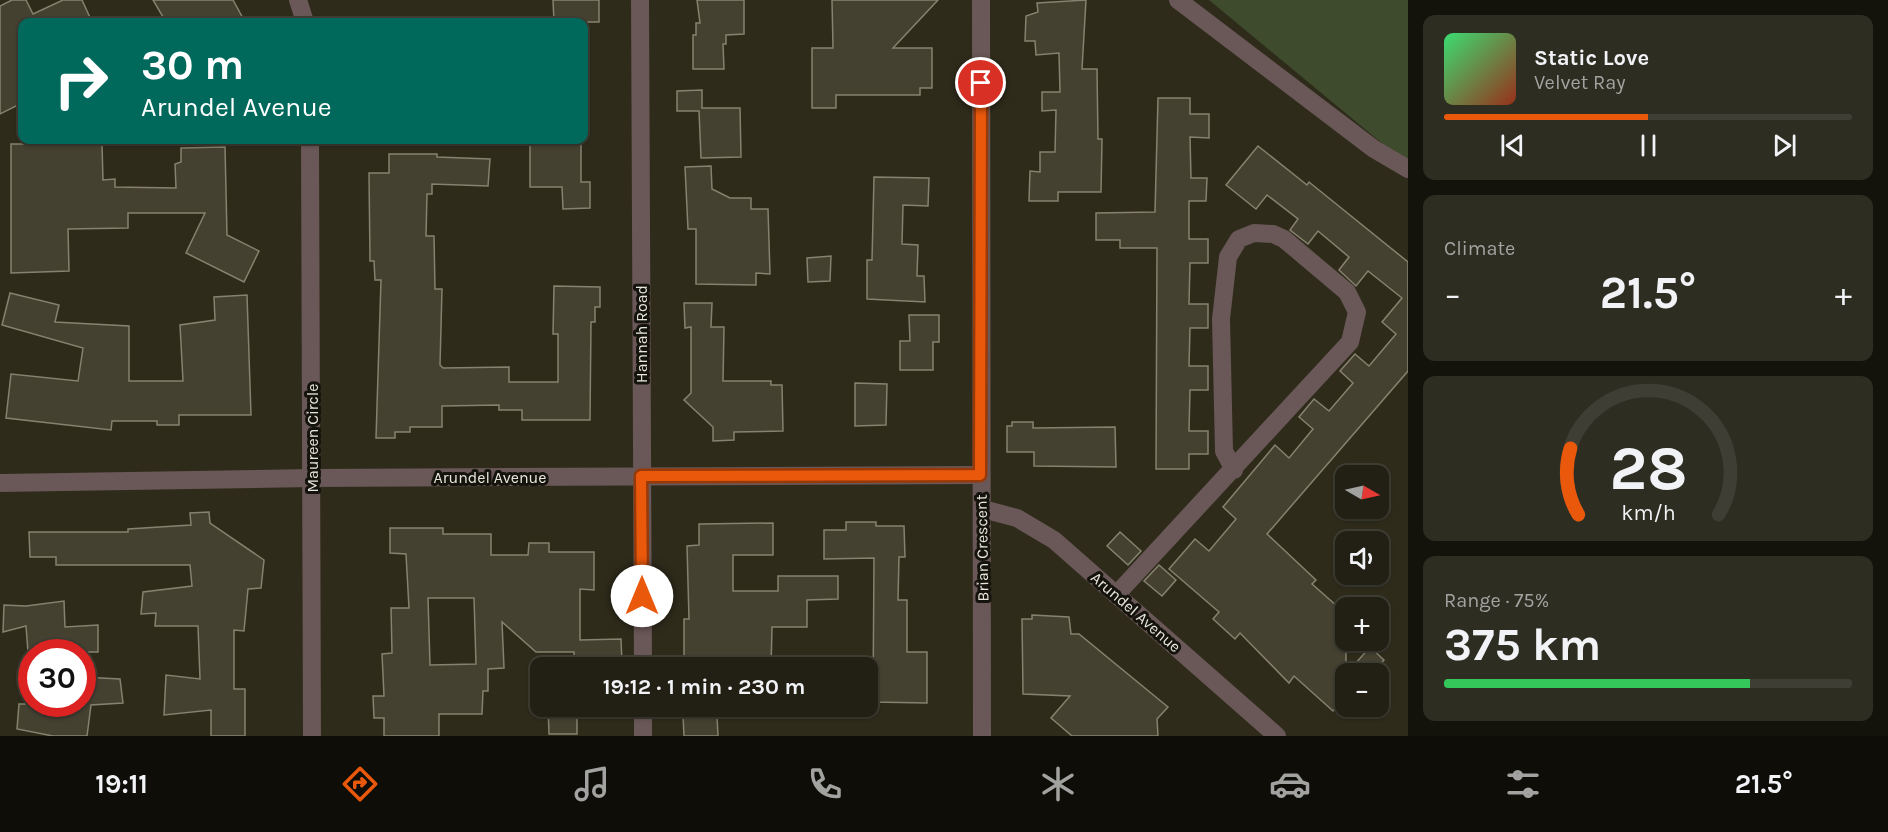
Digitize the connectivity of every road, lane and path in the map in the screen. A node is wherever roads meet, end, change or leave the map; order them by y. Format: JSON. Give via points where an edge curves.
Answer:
{"nodes":[{"id":1,"x":298,"y":0,"type":"edge"},
{"id":2,"x":639,"y":0,"type":"edge"},
{"id":3,"x":981,"y":0,"type":"edge"},
{"id":4,"x":1178,"y":0,"type":"edge"},
{"id":5,"x":304,"y":18,"type":"edge"},
{"id":6,"x":310,"y":144,"type":"edge"},
{"id":7,"x":1408,"y":169,"type":"edge"},
{"id":8,"x":1234,"y":471,"type":"junction"},
{"id":9,"x":980,"y":475,"type":"junction"},
{"id":10,"x":641,"y":476,"type":"junction"},
{"id":11,"x":312,"y":478,"type":"junction"},
{"id":12,"x":0,"y":483,"type":"edge"},
{"id":13,"x":983,"y":509,"type":"junction"},
{"id":14,"x":1116,"y":595,"type":"junction"},
{"id":15,"x":643,"y":657,"type":"edge"},
{"id":16,"x":643,"y":717,"type":"edge"},
{"id":17,"x":312,"y":736,"type":"edge"},
{"id":18,"x":643,"y":736,"type":"edge"},
{"id":19,"x":982,"y":736,"type":"edge"},
{"id":20,"x":1277,"y":736,"type":"edge"}],
"edges":[{"from":1,"to":5,"type":"street"},
{"from":2,"to":10,"type":"street","name":"Hannah Road"},
{"from":3,"to":9,"type":"street","name":"Brian Crescent"},
{"from":4,"to":7,"type":"street","via":[[1374,149]]},
{"from":6,"to":11,"type":"street","name":"Maureen Circle"},
{"from":8,"to":8,"type":"street","via":[[1224,451],[1221,398],[1221,319],[1227,257],[1245,235],[1273,234],[1291,243],[1347,292],[1357,322],[1350,342]]},
{"from":8,"to":14,"type":"street"},
{"from":9,"to":10,"type":"street","name":"Arundel Avenue"},
{"from":9,"to":13,"type":"street","name":"Brian Crescent"},
{"from":10,"to":11,"type":"street","name":"Arundel Avenue"},
{"from":10,"to":15,"type":"street","name":"Hannah Road"},
{"from":11,"to":12,"type":"street","name":"Arundel Avenue"},
{"from":11,"to":17,"type":"street","name":"Maureen Circle"},
{"from":13,"to":14,"type":"street","name":"Arundel Avenue","via":[[1034,526]]},
{"from":13,"to":19,"type":"street","name":"Brian Crescent"},
{"from":14,"to":20,"type":"street","name":"Arundel Avenue"},
{"from":16,"to":18,"type":"street"}]}
